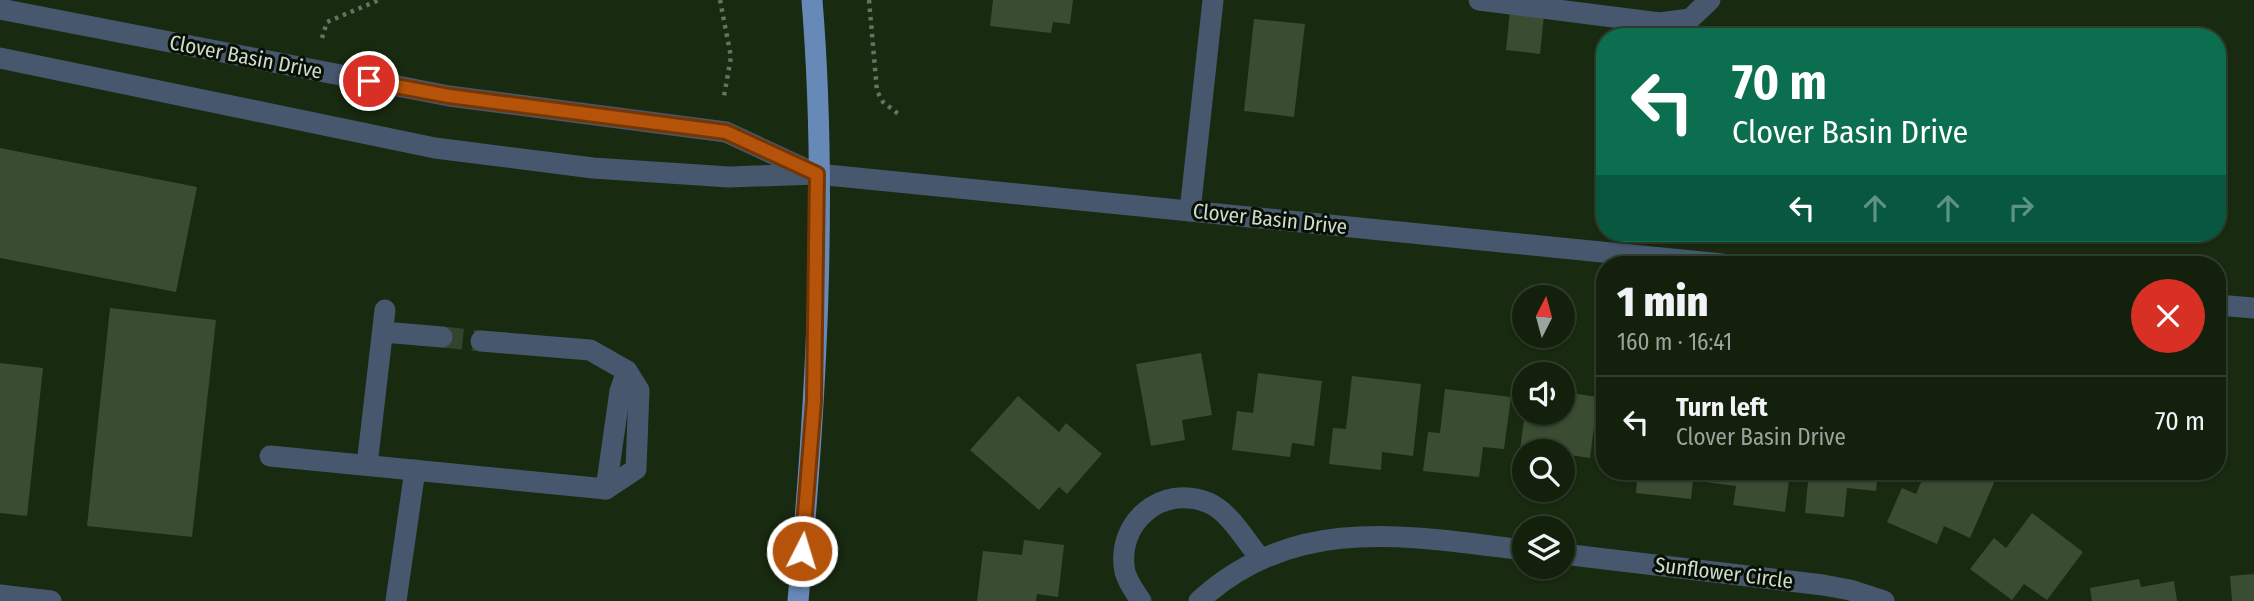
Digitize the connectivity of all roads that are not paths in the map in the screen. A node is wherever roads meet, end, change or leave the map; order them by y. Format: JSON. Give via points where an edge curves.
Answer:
{"nodes":[{"id":1,"x":812,"y":0,"type":"edge"},
{"id":2,"x":1213,"y":0,"type":"edge"},
{"id":3,"x":1479,"y":0,"type":"edge"},
{"id":4,"x":1710,"y":0,"type":"edge"},
{"id":5,"x":0,"y":9,"type":"edge"},
{"id":6,"x":0,"y":58,"type":"edge"},
{"id":7,"x":817,"y":174,"type":"junction"},
{"id":8,"x":1190,"y":211,"type":"junction"},
{"id":9,"x":1642,"y":256,"type":"edge"},
{"id":10,"x":2226,"y":306,"type":"edge"},
{"id":11,"x":2254,"y":308,"type":"edge"},
{"id":12,"x":386,"y":310,"type":"dead end"},
{"id":13,"x":383,"y":332,"type":"junction"},
{"id":14,"x":442,"y":337,"type":"tunnel mouth"},
{"id":15,"x":481,"y":341,"type":"tunnel mouth"},
{"id":16,"x":270,"y":456,"type":"dead end"},
{"id":17,"x":367,"y":465,"type":"junction"},
{"id":18,"x":415,"y":470,"type":"junction"},
{"id":19,"x":1512,"y":549,"type":"edge"},
{"id":20,"x":1575,"y":555,"type":"edge"},
{"id":21,"x":1261,"y":559,"type":"junction"},
{"id":22,"x":0,"y":596,"type":"edge"},
{"id":23,"x":51,"y":601,"type":"edge"},
{"id":24,"x":396,"y":601,"type":"edge"},
{"id":25,"x":798,"y":601,"type":"edge"},
{"id":26,"x":1141,"y":601,"type":"edge"},
{"id":27,"x":1199,"y":601,"type":"edge"},
{"id":28,"x":1884,"y":601,"type":"edge"}],
"edges":[{"from":1,"to":7,"type":"main road"},
{"from":2,"to":8,"type":"street"},
{"from":3,"to":4,"type":"street","via":[[1660,23],[1690,19]]},
{"from":5,"to":7,"type":"street","name":"Clover Basin Drive","via":[[449,96],[726,132]]},
{"from":6,"to":7,"type":"street","name":"Clover Basin Drive","via":[[435,148],[593,168],[729,177]]},
{"from":7,"to":8,"type":"street","name":"Clover Basin Drive"},
{"from":7,"to":25,"type":"main road","via":[[814,401]]},
{"from":8,"to":9,"type":"street","name":"Clover Basin Drive"},
{"from":10,"to":11,"type":"street"},
{"from":12,"to":13,"type":"street"},
{"from":13,"to":14,"type":"street"},
{"from":13,"to":17,"type":"street"},
{"from":15,"to":18,"type":"street","via":[[590,350],[626,371],[606,489]]},
{"from":16,"to":17,"type":"street"},
{"from":17,"to":18,"type":"street"},
{"from":18,"to":24,"type":"street"},
{"from":19,"to":21,"type":"street","via":[[1360,534],[1306,544]]},
{"from":20,"to":28,"type":"street","name":"Sunflower Circle","via":[[1823,585]]},
{"from":21,"to":26,"type":"street","via":[[1210,503],[1188,498],[1158,503],[1135,520],[1125,545],[1125,573]]},
{"from":21,"to":27,"type":"street"},
{"from":22,"to":23,"type":"street"}]}
